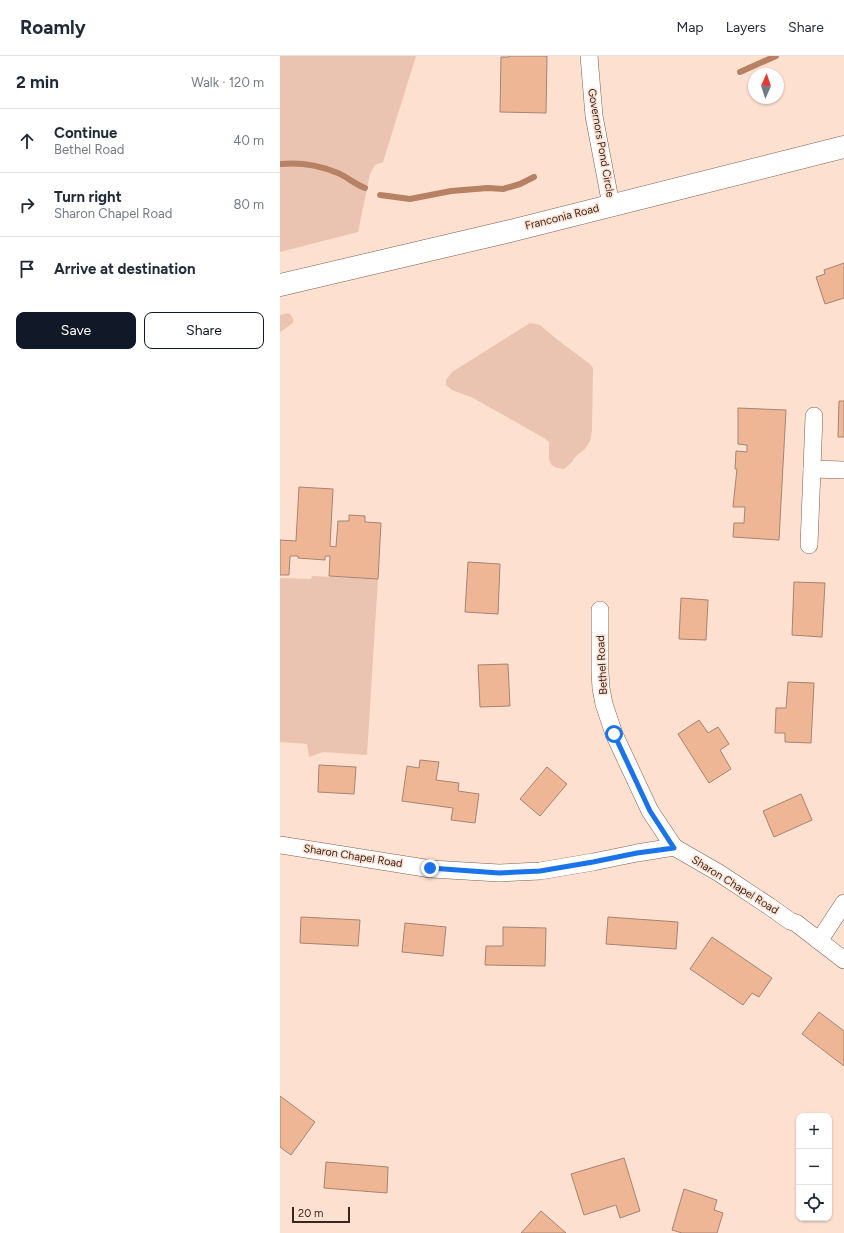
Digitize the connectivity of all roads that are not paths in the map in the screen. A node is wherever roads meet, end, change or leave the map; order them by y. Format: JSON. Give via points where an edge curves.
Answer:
{"nodes":[{"id":1,"x":589,"y":56,"type":"edge"},
{"id":2,"x":844,"y":147,"type":"edge"},
{"id":3,"x":612,"y":205,"type":"junction"},
{"id":4,"x":280,"y":285,"type":"edge"},
{"id":5,"x":814,"y":416,"type":"dead end"},
{"id":6,"x":812,"y":469,"type":"junction"},
{"id":7,"x":844,"y":470,"type":"edge"},
{"id":8,"x":808,"y":545,"type":"dead end"},
{"id":9,"x":600,"y":610,"type":"dead end"},
{"id":10,"x":280,"y":845,"type":"edge"},
{"id":11,"x":674,"y":848,"type":"junction"},
{"id":12,"x":844,"y":903,"type":"edge"},
{"id":13,"x":819,"y":941,"type":"junction"},
{"id":14,"x":844,"y":960,"type":"edge"}],
"edges":[{"from":1,"to":3,"type":"street","name":"Governors Pond Circle","via":[[594,116]]},
{"from":2,"to":3,"type":"main road","name":"Franconia Road"},
{"from":3,"to":4,"type":"main road","name":"Franconia Road"},
{"from":5,"to":6,"type":"street"},
{"from":6,"to":7,"type":"street"},
{"from":6,"to":8,"type":"street"},
{"from":9,"to":11,"type":"street","name":"Bethel Road","via":[[600,672],[604,704],[614,734],[650,811]]},
{"from":10,"to":11,"type":"street","name":"Sharon Chapel Road","via":[[430,868],[499,873],[540,871]]},
{"from":11,"to":13,"type":"street","name":"Sharon Chapel Road","via":[[738,885]]},
{"from":12,"to":13,"type":"street"},
{"from":13,"to":14,"type":"street","name":"Sharon Chapel Road"}]}
